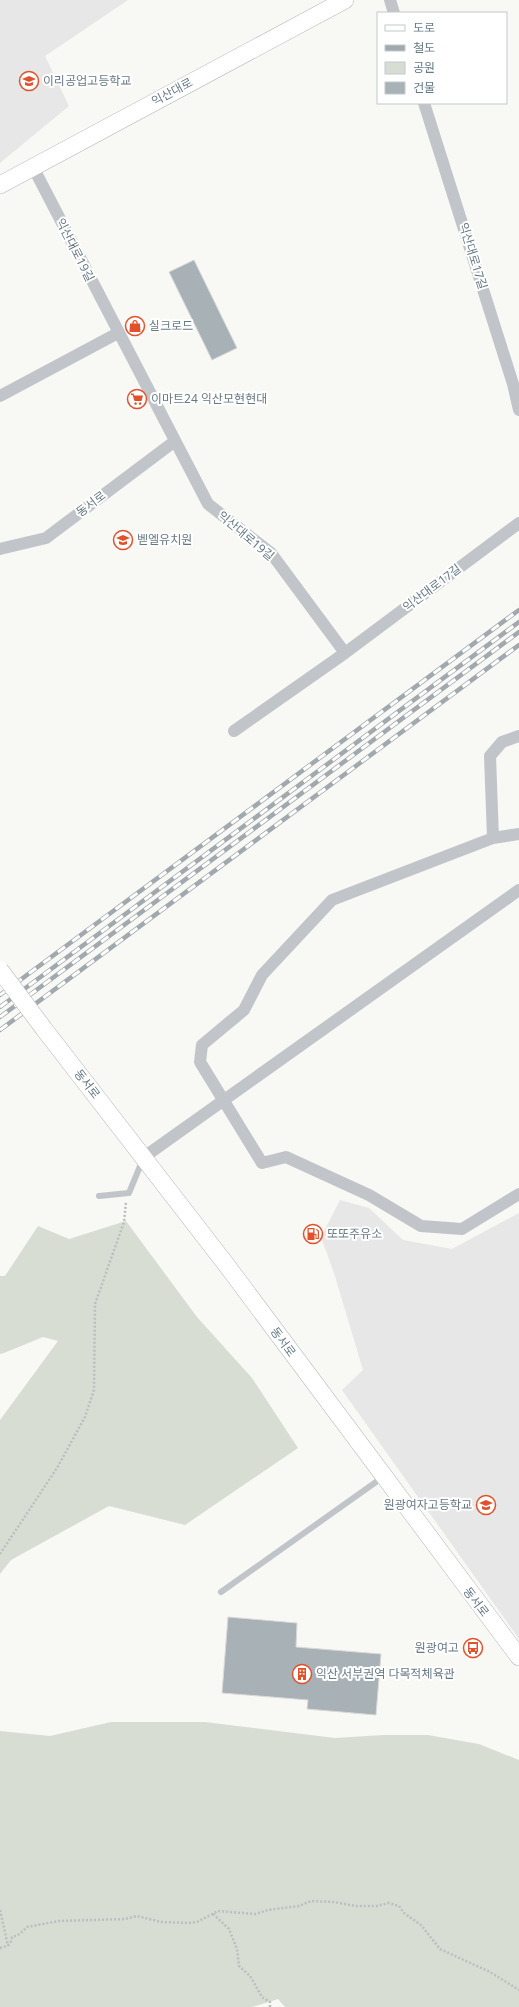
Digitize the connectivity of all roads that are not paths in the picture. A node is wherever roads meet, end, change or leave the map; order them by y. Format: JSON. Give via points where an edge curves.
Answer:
{"nodes":[{"id":1,"x":345,"y":0,"type":"edge"},
{"id":2,"x":390,"y":0,"type":"edge"},
{"id":3,"x":394,"y":12,"type":"edge"},
{"id":4,"x":424,"y":104,"type":"edge"},
{"id":5,"x":32,"y":167,"type":"junction"},
{"id":6,"x":0,"y":185,"type":"edge"},
{"id":7,"x":118,"y":333,"type":"junction"},
{"id":8,"x":516,"y":380,"type":"edge"},
{"id":9,"x":0,"y":396,"type":"edge"},
{"id":10,"x":519,"y":410,"type":"edge"},
{"id":11,"x":175,"y":442,"type":"junction"},
{"id":12,"x":519,"y":524,"type":"edge"},
{"id":13,"x":0,"y":549,"type":"edge"},
{"id":14,"x":345,"y":653,"type":"junction"},
{"id":15,"x":234,"y":731,"type":"dead end"},
{"id":16,"x":519,"y":736,"type":"edge"},
{"id":17,"x":519,"y":834,"type":"edge"},
{"id":18,"x":493,"y":838,"type":"junction"},
{"id":19,"x":519,"y":890,"type":"edge"},
{"id":20,"x":0,"y":970,"type":"edge"},
{"id":21,"x":224,"y":1101,"type":"junction"},
{"id":22,"x":144,"y":1157,"type":"junction"},
{"id":23,"x":519,"y":1194,"type":"edge"},
{"id":24,"x":99,"y":1196,"type":"dead end"},
{"id":25,"x":383,"y":1478,"type":"junction"},
{"id":26,"x":221,"y":1592,"type":"dead end"},
{"id":27,"x":519,"y":1657,"type":"edge"}],
"edges":[{"from":1,"to":5,"type":"street","name":"익산대로"},
{"from":2,"to":3,"type":"street"},
{"from":4,"to":8,"type":"street","name":"익산대로17길"},
{"from":5,"to":6,"type":"street","name":"익산대로"},
{"from":5,"to":7,"type":"street","name":"익산대로19길"},
{"from":7,"to":9,"type":"street"},
{"from":7,"to":11,"type":"street","name":"익산대로19길"},
{"from":8,"to":10,"type":"street","name":"익산대로17길"},
{"from":11,"to":13,"type":"street","name":"동서로","via":[[46,538]]},
{"from":11,"to":14,"type":"street","name":"익산대로19길","via":[[208,504],[271,553]]},
{"from":12,"to":14,"type":"street","name":"익산대로17길"},
{"from":14,"to":15,"type":"street"},
{"from":16,"to":18,"type":"street","via":[[502,742],[490,756]]},
{"from":17,"to":18,"type":"street"},
{"from":18,"to":21,"type":"street","via":[[332,900],[262,975],[244,1010],[202,1045],[200,1062]]},
{"from":19,"to":21,"type":"street"},
{"from":20,"to":22,"type":"street","name":"동서로","bridge":true},
{"from":21,"to":22,"type":"street"},
{"from":21,"to":23,"type":"street","via":[[262,1163],[286,1156],[369,1195],[421,1226],[462,1229]]},
{"from":22,"to":24,"type":"lane","via":[[129,1193]]},
{"from":22,"to":25,"type":"street","name":"동서로"},
{"from":25,"to":26,"type":"lane"},
{"from":25,"to":27,"type":"street","name":"동서로"}]}
